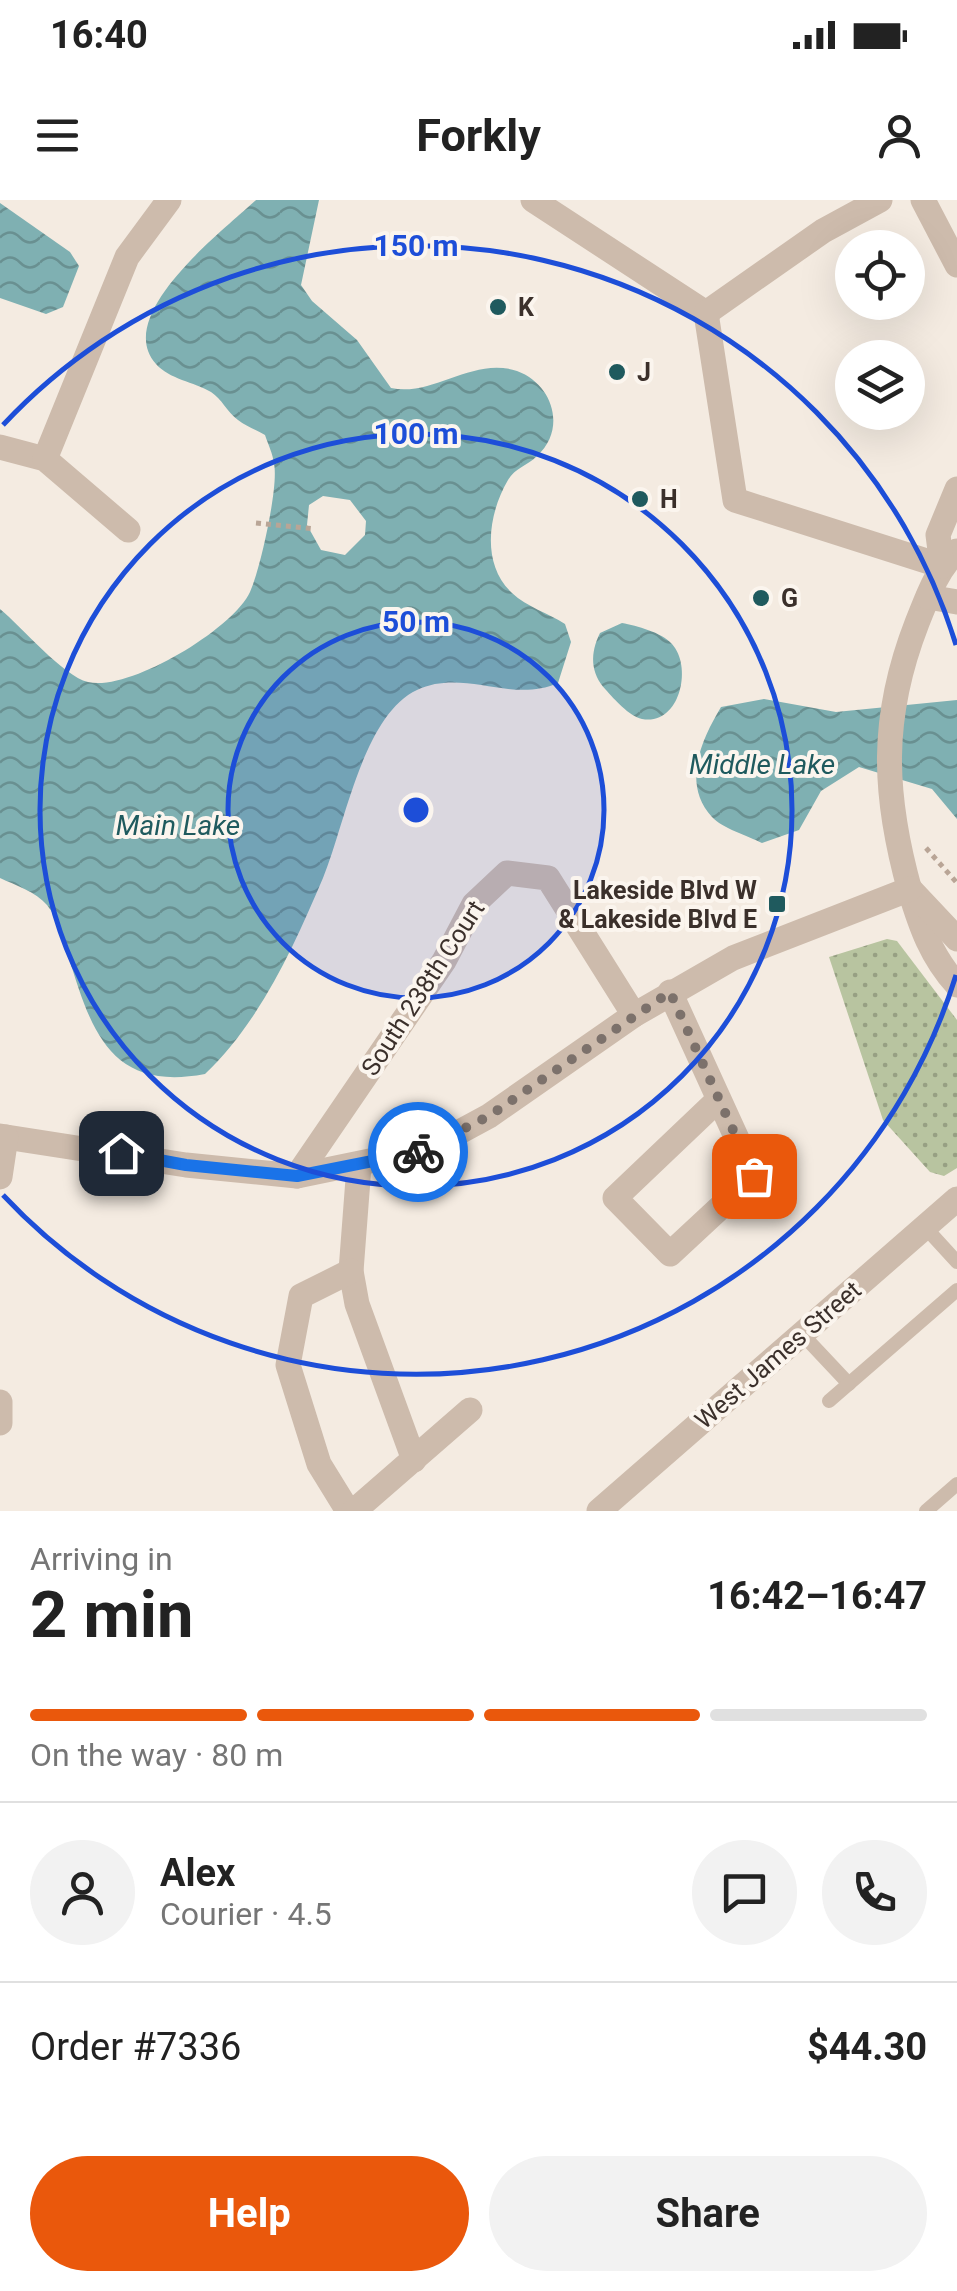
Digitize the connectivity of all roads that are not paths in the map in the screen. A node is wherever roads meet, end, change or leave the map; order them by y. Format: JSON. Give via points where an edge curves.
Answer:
{"nodes":[{"id":1,"x":169,"y":200,"type":"edge"},
{"id":2,"x":533,"y":200,"type":"edge"},
{"id":3,"x":880,"y":200,"type":"edge"},
{"id":4,"x":923,"y":200,"type":"edge"},
{"id":5,"x":957,"y":265,"type":"edge"},
{"id":6,"x":706,"y":313,"type":"junction"},
{"id":7,"x":0,"y":447,"type":"edge"},
{"id":8,"x":45,"y":459,"type":"junction"},
{"id":9,"x":957,"y":488,"type":"edge"},
{"id":10,"x":128,"y":530,"type":"dead end"},
{"id":11,"x":950,"y":558,"type":"edge"},
{"id":12,"x":928,"y":597,"type":"junction"},
{"id":13,"x":957,"y":602,"type":"edge"},
{"id":14,"x":910,"y":889,"type":"junction"},
{"id":15,"x":957,"y":940,"type":"edge"},
{"id":16,"x":957,"y":985,"type":"edge"},
{"id":17,"x":670,"y":992,"type":"junction"},
{"id":18,"x":634,"y":1014,"type":"junction"},
{"id":19,"x":719,"y":1099,"type":"junction"},
{"id":20,"x":3,"y":1136,"type":"edge"},
{"id":21,"x":359,"y":1166,"type":"junction"},
{"id":22,"x":297,"y":1176,"type":"junction"},
{"id":23,"x":0,"y":1177,"type":"edge"},
{"id":24,"x":957,"y":1198,"type":"edge"},
{"id":25,"x":924,"y":1226,"type":"junction"},
{"id":26,"x":957,"y":1262,"type":"edge"},
{"id":27,"x":351,"y":1271,"type":"junction"},
{"id":28,"x":957,"y":1290,"type":"edge"},
{"id":29,"x":802,"y":1334,"type":"junction"},
{"id":30,"x":849,"y":1384,"type":"junction"},
{"id":31,"x":0,"y":1402,"type":"edge"},
{"id":32,"x":829,"y":1402,"type":"dead end"},
{"id":33,"x":470,"y":1410,"type":"dead end"},
{"id":34,"x":0,"y":1423,"type":"edge"},
{"id":35,"x":414,"y":1460,"type":"junction"},
{"id":36,"x":957,"y":1484,"type":"edge"},
{"id":37,"x":351,"y":1511,"type":"edge"},
{"id":38,"x":599,"y":1511,"type":"edge"},
{"id":39,"x":926,"y":1511,"type":"edge"}],
"edges":[{"from":1,"to":8,"type":"street","via":[[127,257]]},
{"from":2,"to":6,"type":"street"},
{"from":3,"to":6,"type":"street","via":[[823,231]]},
{"from":4,"to":5,"type":"street"},
{"from":6,"to":11,"type":"street","via":[[735,500]]},
{"from":7,"to":8,"type":"street"},
{"from":8,"to":10,"type":"street"},
{"from":9,"to":11,"type":"street","via":[[938,535]]},
{"from":11,"to":12,"type":"street"},
{"from":12,"to":13,"type":"street"},
{"from":12,"to":14,"type":"street","via":[[894,700],[888,742],[895,842]]},
{"from":14,"to":15,"type":"street"},
{"from":14,"to":16,"type":"street","via":[[926,941]]},
{"from":14,"to":17,"type":"street","via":[[733,958]]},
{"from":17,"to":18,"type":"street"},
{"from":17,"to":19,"type":"street"},
{"from":18,"to":21,"type":"street","via":[[489,1116],[428,1149]]},
{"from":18,"to":22,"type":"street","name":"South 238th Court","via":[[548,878],[506,873],[474,904],[444,961]]},
{"from":19,"to":19,"type":"street","via":[[754,1176],[670,1254],[615,1198]]},
{"from":20,"to":22,"type":"street"},
{"from":20,"to":23,"type":"street"},
{"from":21,"to":22,"type":"street"},
{"from":21,"to":27,"type":"street"},
{"from":24,"to":25,"type":"street","name":"West James Street"},
{"from":25,"to":26,"type":"lane"},
{"from":25,"to":29,"type":"street","name":"West James Street"},
{"from":27,"to":35,"type":"street"},
{"from":27,"to":37,"type":"street","via":[[301,1296],[288,1365],[319,1464]]},
{"from":28,"to":30,"type":"lane"},
{"from":29,"to":30,"type":"lane"},
{"from":29,"to":38,"type":"street","name":"West James Street"},
{"from":30,"to":32,"type":"lane"},
{"from":31,"to":34,"type":"street"},
{"from":33,"to":35,"type":"street"},
{"from":35,"to":37,"type":"street"},
{"from":36,"to":39,"type":"lane"}]}
